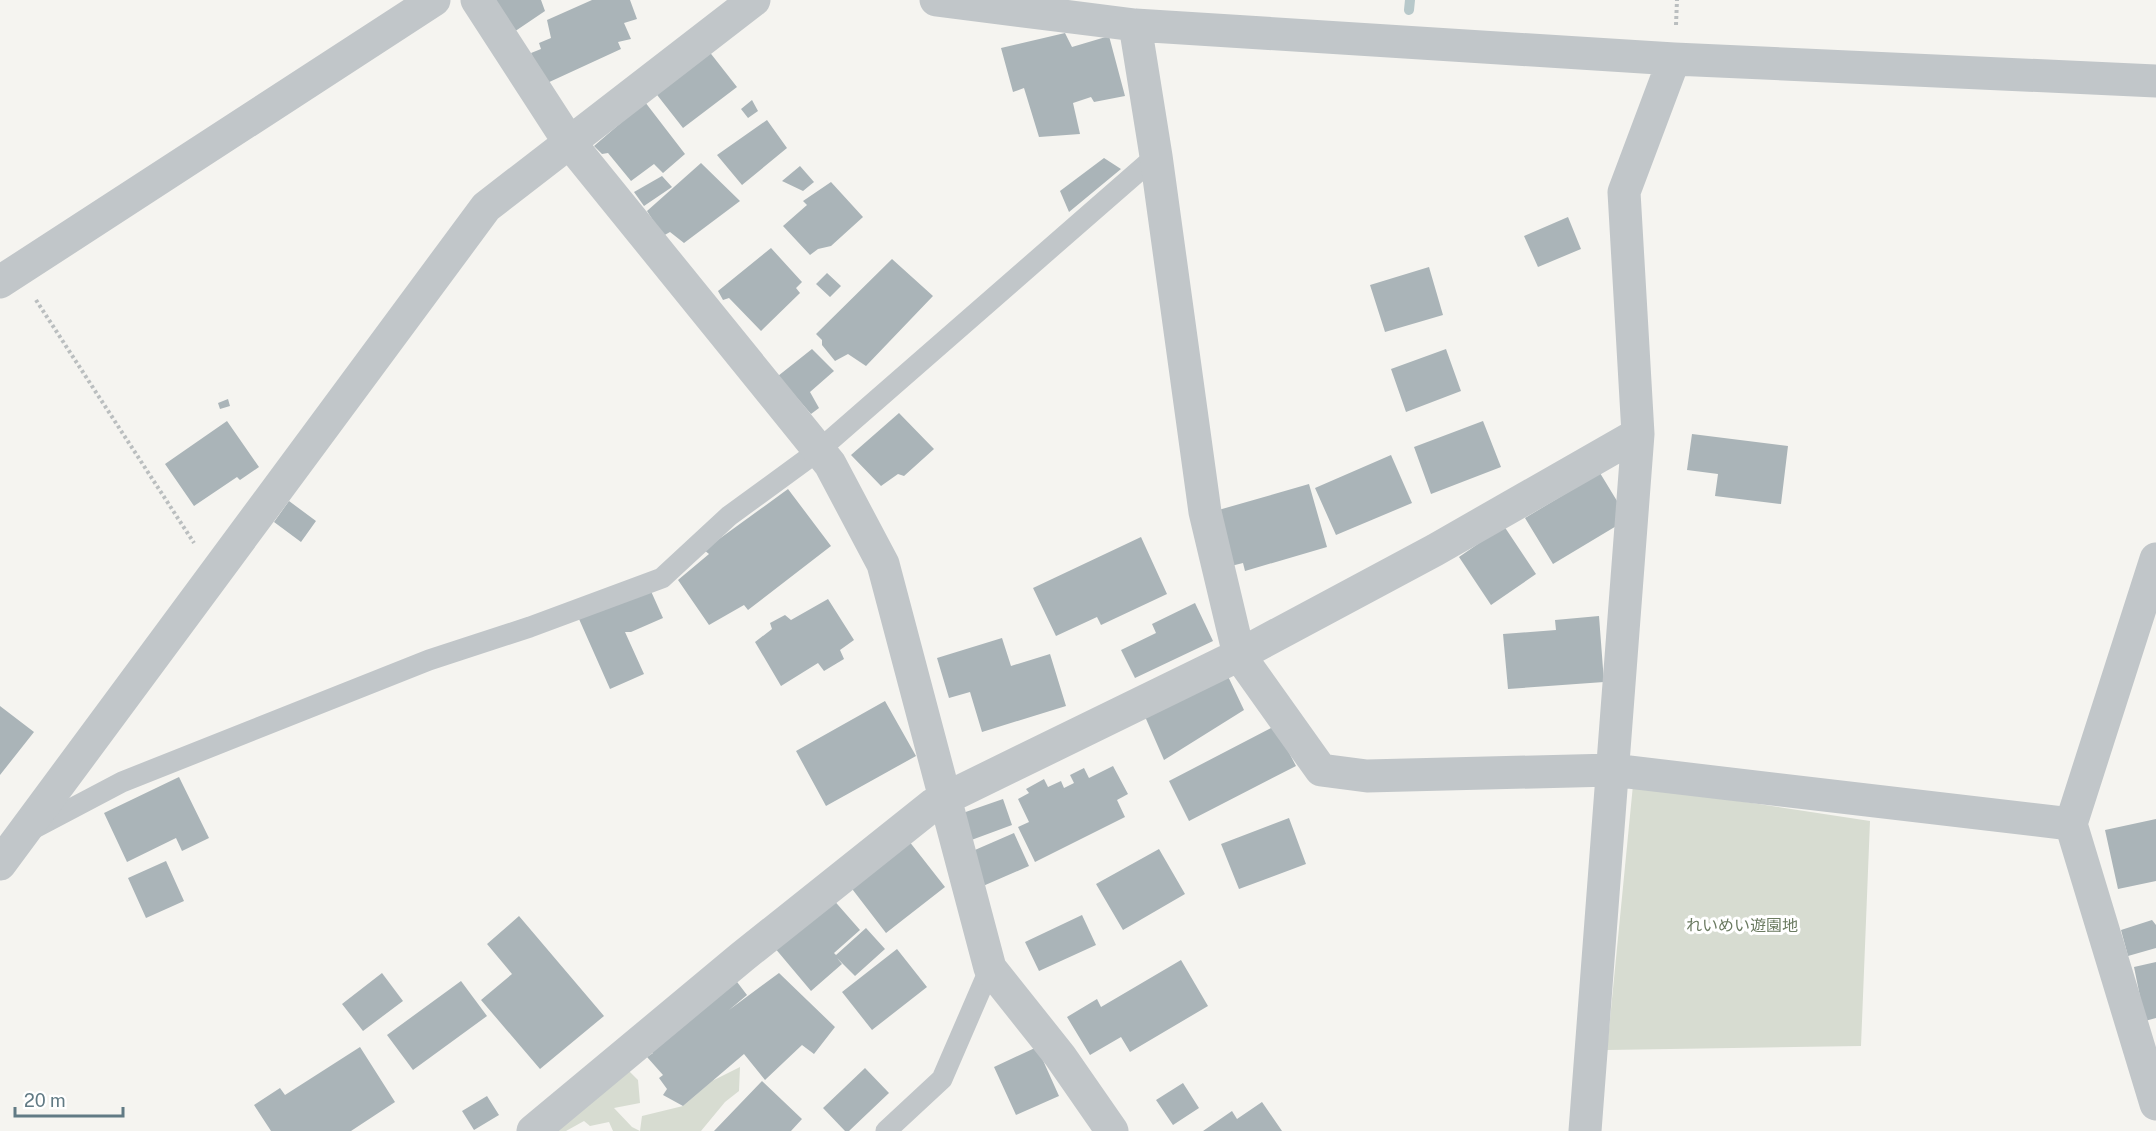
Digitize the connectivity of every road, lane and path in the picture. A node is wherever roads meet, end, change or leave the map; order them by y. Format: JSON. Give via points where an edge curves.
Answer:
{"nodes":[{"id":1,"x":434,"y":0,"type":"edge"},
{"id":2,"x":477,"y":0,"type":"edge"},
{"id":3,"x":754,"y":0,"type":"edge"},
{"id":4,"x":936,"y":0,"type":"edge"},
{"id":5,"x":1135,"y":25,"type":"junction"},
{"id":6,"x":1674,"y":59,"type":"junction"},
{"id":7,"x":2156,"y":81,"type":"edge"},
{"id":8,"x":569,"y":142,"type":"junction"},
{"id":9,"x":1156,"y":156,"type":"junction"},
{"id":10,"x":9,"y":277,"type":"edge"},
{"id":11,"x":1638,"y":434,"type":"junction"},
{"id":12,"x":818,"y":451,"type":"junction"},
{"id":13,"x":2156,"y":560,"type":"edge"},
{"id":14,"x":214,"y":573,"type":"junction"},
{"id":15,"x":1239,"y":655,"type":"junction"},
{"id":16,"x":1612,"y":770,"type":"junction"},
{"id":17,"x":945,"y":799,"type":"junction"},
{"id":18,"x":2071,"y":824,"type":"junction"},
{"id":19,"x":21,"y":836,"type":"junction"},
{"id":20,"x":0,"y":864,"type":"edge"},
{"id":21,"x":990,"y":969,"type":"junction"},
{"id":22,"x":2156,"y":1104,"type":"edge"},
{"id":23,"x":533,"y":1131,"type":"edge"},
{"id":24,"x":886,"y":1131,"type":"edge"},
{"id":25,"x":1112,"y":1131,"type":"edge"},
{"id":26,"x":1585,"y":1131,"type":"edge"}],
"edges":[{"from":1,"to":10,"type":"street"},
{"from":2,"to":8,"type":"street"},
{"from":3,"to":8,"type":"street"},
{"from":4,"to":5,"type":"street"},
{"from":5,"to":6,"type":"street"},
{"from":5,"to":9,"type":"street"},
{"from":6,"to":7,"type":"street"},
{"from":6,"to":11,"type":"street","via":[[1624,192]]},
{"from":8,"to":12,"type":"street"},
{"from":8,"to":14,"type":"street","via":[[486,207]]},
{"from":9,"to":12,"type":"lane"},
{"from":9,"to":15,"type":"street","via":[[1205,512]]},
{"from":10,"to":14,"type":"path"},
{"from":11,"to":15,"type":"street","via":[[1435,550]]},
{"from":11,"to":16,"type":"street"},
{"from":12,"to":17,"type":"street","via":[[830,464],[883,564]]},
{"from":12,"to":19,"type":"lane","via":[[729,516],[662,578],[429,660],[122,782]]},
{"from":13,"to":18,"type":"street"},
{"from":14,"to":19,"type":"street"},
{"from":15,"to":16,"type":"street","via":[[1321,770],[1367,776]]},
{"from":15,"to":17,"type":"street"},
{"from":16,"to":18,"type":"street"},
{"from":16,"to":26,"type":"street"},
{"from":17,"to":21,"type":"street"},
{"from":17,"to":23,"type":"street","via":[[742,957]]},
{"from":18,"to":22,"type":"street"},
{"from":19,"to":20,"type":"street"},
{"from":21,"to":24,"type":"lane","via":[[942,1079]]},
{"from":21,"to":25,"type":"street","via":[[1060,1056]]}]}
